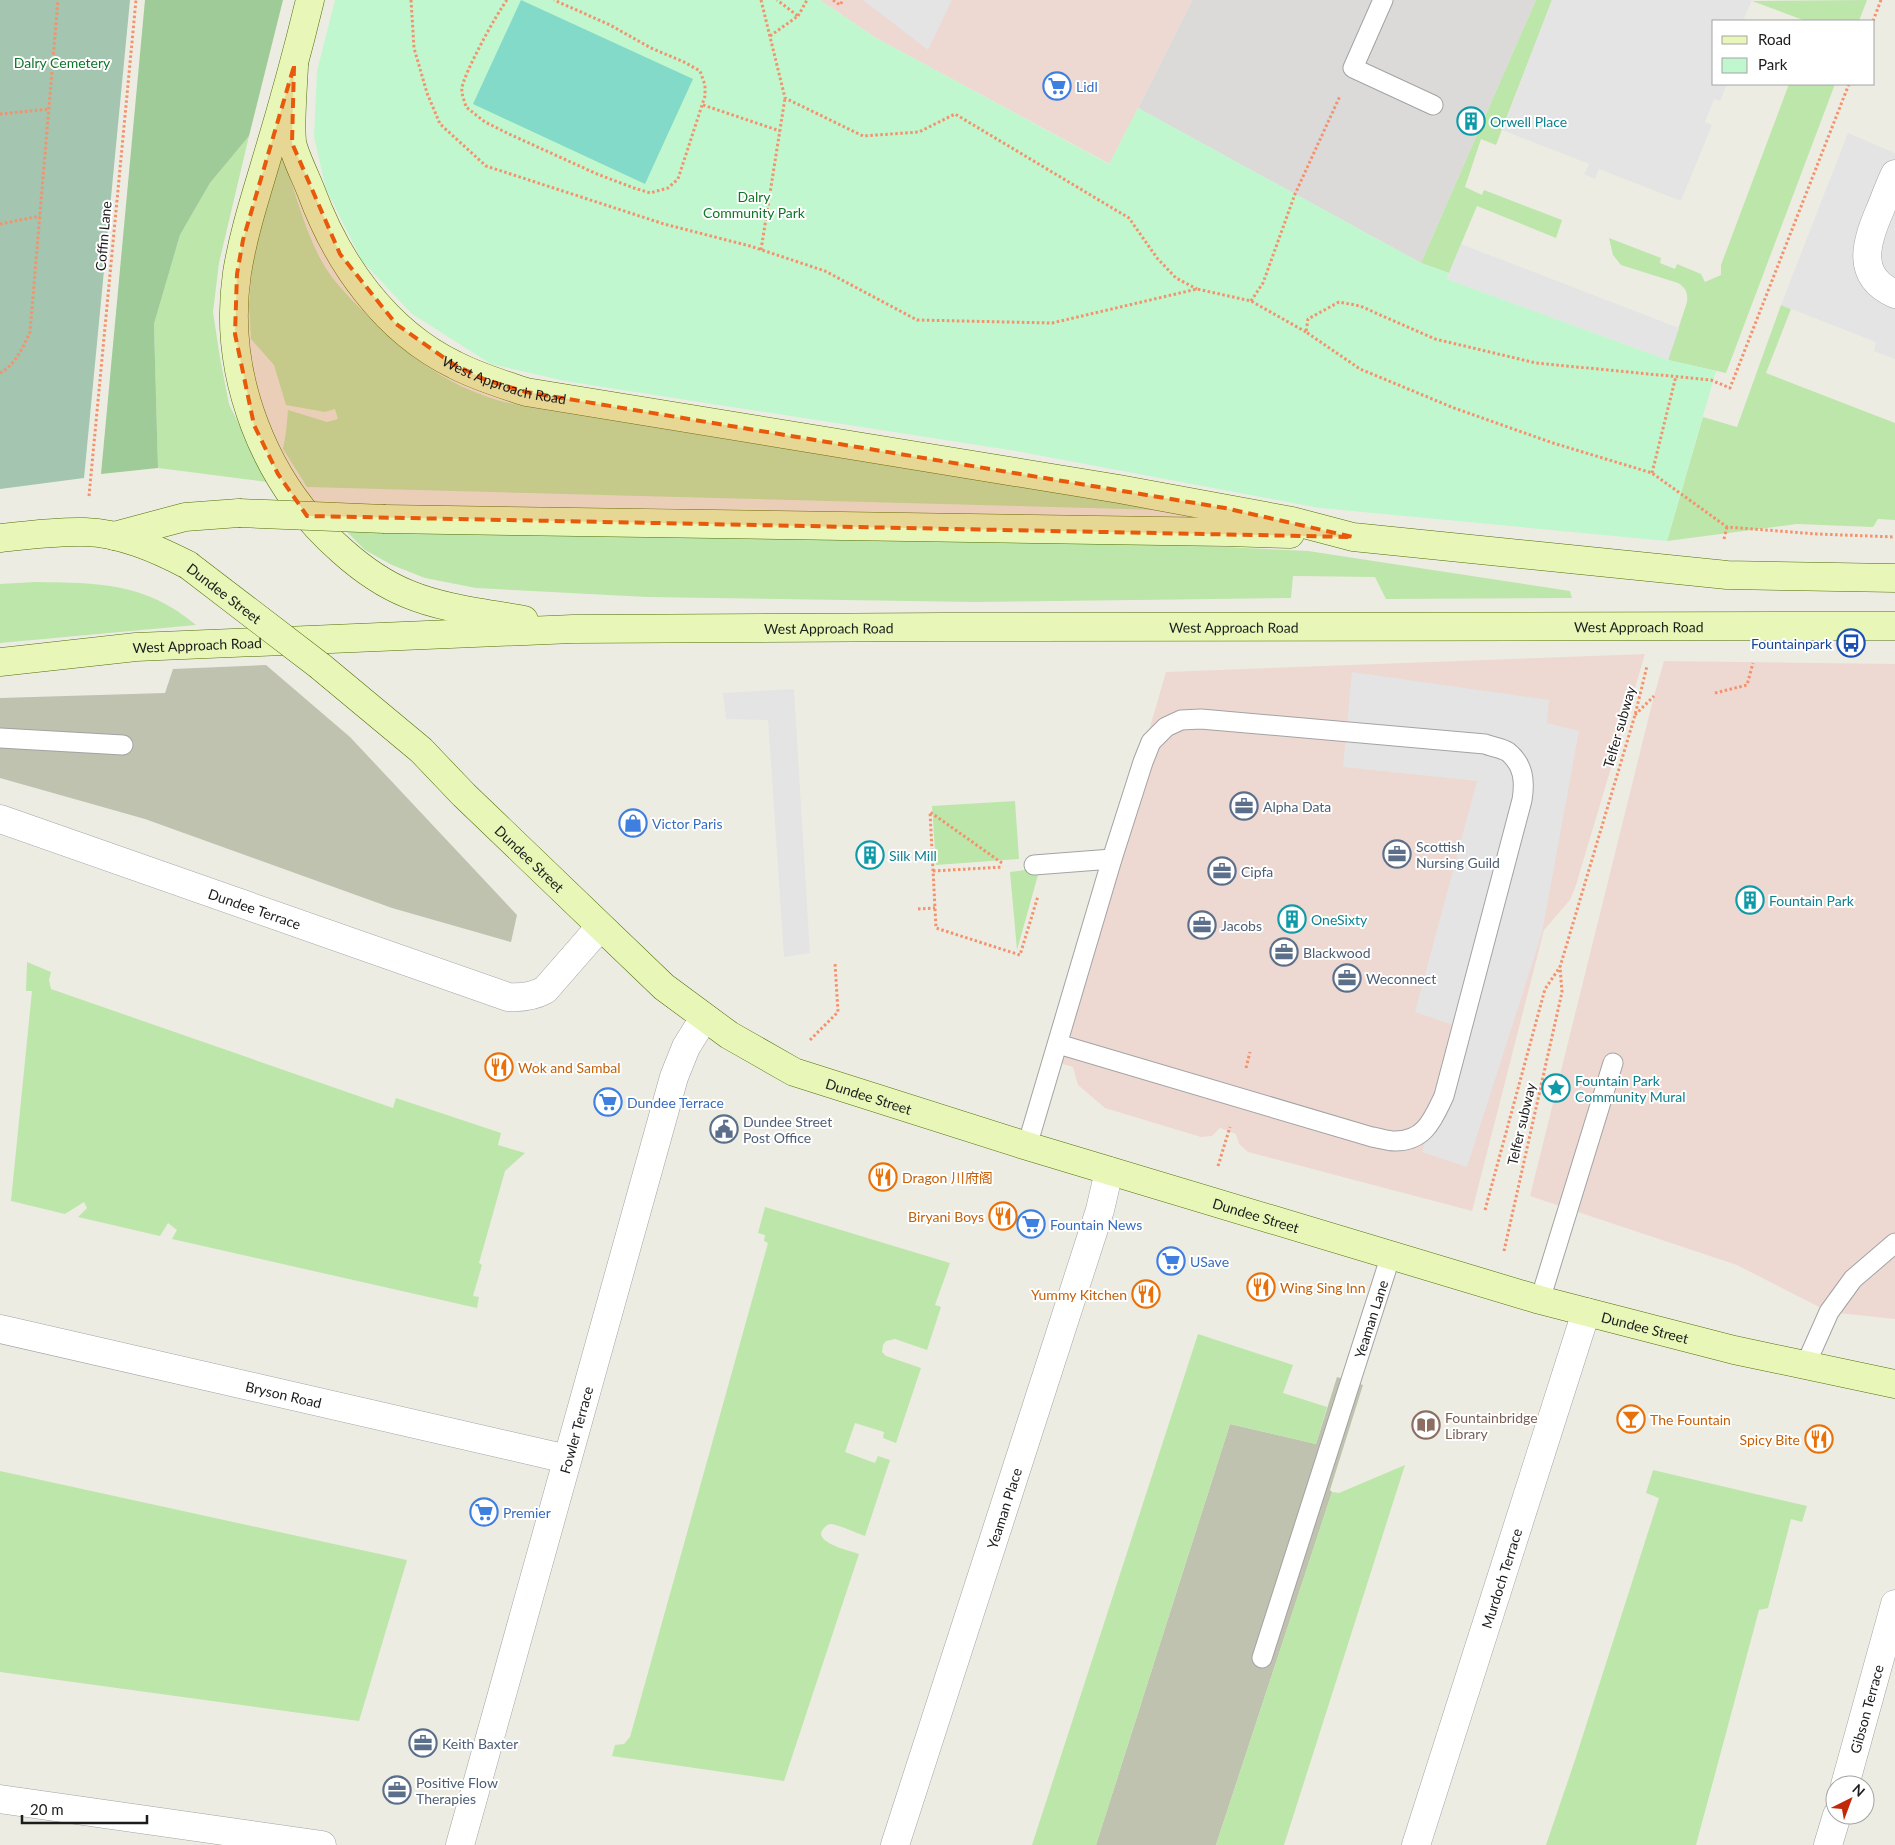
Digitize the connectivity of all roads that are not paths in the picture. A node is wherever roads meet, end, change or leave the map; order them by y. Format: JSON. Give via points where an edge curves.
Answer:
{"nodes":[{"id":1,"x":310,"y":0,"type":"edge"},
{"id":2,"x":1383,"y":0,"type":"edge"},
{"id":3,"x":294,"y":66,"type":"junction"},
{"id":4,"x":1433,"y":105,"type":"dead end"},
{"id":5,"x":1895,"y":174,"type":"edge"},
{"id":6,"x":1895,"y":294,"type":"edge"},
{"id":7,"x":114,"y":536,"type":"junction"},
{"id":8,"x":1354,"y":537,"type":"junction"},
{"id":9,"x":0,"y":538,"type":"edge"},
{"id":10,"x":1895,"y":578,"type":"edge"},
{"id":11,"x":1895,"y":626,"type":"edge"},
{"id":12,"x":573,"y":629,"type":"junction"},
{"id":13,"x":0,"y":662,"type":"edge"},
{"id":14,"x":0,"y":738,"type":"edge"},
{"id":15,"x":123,"y":745,"type":"dead end"},
{"id":16,"x":0,"y":819,"type":"edge"},
{"id":17,"x":1112,"y":859,"type":"junction"},
{"id":18,"x":1041,"y":864,"type":"road end"},
{"id":19,"x":600,"y":927,"type":"junction"},
{"id":20,"x":704,"y":1018,"type":"junction"},
{"id":21,"x":1058,"y":1044,"type":"junction"},
{"id":22,"x":1613,"y":1063,"type":"dead end"},
{"id":23,"x":1028,"y":1146,"type":"junction"},
{"id":24,"x":1109,"y":1171,"type":"junction"},
{"id":25,"x":1895,"y":1243,"type":"edge"},
{"id":26,"x":1391,"y":1255,"type":"junction"},
{"id":27,"x":1540,"y":1300,"type":"junction"},
{"id":28,"x":1586,"y":1312,"type":"junction"},
{"id":29,"x":0,"y":1329,"type":"edge"},
{"id":30,"x":1805,"y":1366,"type":"junction"},
{"id":31,"x":1895,"y":1384,"type":"edge"},
{"id":32,"x":567,"y":1459,"type":"junction"},
{"id":33,"x":1895,"y":1604,"type":"edge"},
{"id":34,"x":1891,"y":1637,"type":"edge"},
{"id":35,"x":1262,"y":1658,"type":"dead end"},
{"id":36,"x":1848,"y":1775,"type":"edge"},
{"id":37,"x":0,"y":1799,"type":"edge"},
{"id":38,"x":1834,"y":1825,"type":"edge"},
{"id":39,"x":322,"y":1845,"type":"edge"},
{"id":40,"x":460,"y":1845,"type":"edge"},
{"id":41,"x":895,"y":1845,"type":"edge"},
{"id":42,"x":1416,"y":1845,"type":"edge"},
{"id":43,"x":1828,"y":1845,"type":"edge"}],
"edges":[{"from":1,"to":3,"type":"street","name":"West Approach Road"},
{"from":2,"to":4,"type":"lane","via":[[1353,68]]},
{"from":3,"to":8,"type":"street","name":"West Approach Road","via":[[292,143],[315,204],[340,254],[374,301],[396,324],[453,364],[486,380],[526,392],[1216,506]]},
{"from":3,"to":12,"type":"street","name":"West Approach Road","via":[[243,240],[234,308],[245,396],[264,448],[297,504],[326,537],[382,581],[438,604]]},
{"from":5,"to":6,"type":"street","via":[[1867,249],[1874,278],[1882,288]]},
{"from":7,"to":8,"type":"street","name":"West Approach Road","bridge":true,"via":[[184,517],[239,513],[385,519],[1226,532]]},
{"from":7,"to":9,"type":"street","name":"Dundee Street","via":[[86,532]]},
{"from":7,"to":19,"type":"street","name":"Dundee Street","bridge":true,"via":[[158,550],[188,565],[320,666],[421,750]]},
{"from":8,"to":10,"type":"street","name":"West Approach Road","via":[[1728,575]]},
{"from":11,"to":12,"type":"street","name":"West Approach Road"},
{"from":12,"to":13,"type":"street","name":"West Approach Road","via":[[136,647]]},
{"from":14,"to":15,"type":"lane"},
{"from":16,"to":19,"type":"street","name":"Dundee Terrace","via":[[508,996],[527,997],[544,990]]},
{"from":17,"to":18,"type":"lane"},
{"from":17,"to":21,"type":"lane"},
{"from":17,"to":21,"type":"lane","via":[[1152,742],[1166,727],[1181,720],[1201,718],[1485,744],[1508,752],[1521,768],[1525,782],[1444,1096],[1426,1129],[1416,1136],[1396,1141],[1372,1137]]},
{"from":19,"to":20,"type":"street","name":"Dundee Street","via":[[664,987]]},
{"from":20,"to":23,"type":"street","name":"Dundee Street","via":[[794,1072]]},
{"from":20,"to":32,"type":"street","name":"Fowler Terrace","via":[[686,1047],[674,1077]]},
{"from":21,"to":23,"type":"lane"},
{"from":22,"to":27,"type":"lane"},
{"from":23,"to":24,"type":"street","name":"Dundee Street"},
{"from":24,"to":26,"type":"street","name":"Dundee Street"},
{"from":24,"to":41,"type":"street","name":"Yeaman Place","via":[[1100,1210]]},
{"from":25,"to":30,"type":"lane","via":[[1853,1279],[1829,1312]]},
{"from":26,"to":27,"type":"street","name":"Dundee Street"},
{"from":26,"to":35,"type":"lane","name":"Yeaman Lane"},
{"from":27,"to":28,"type":"street","name":"Dundee Street"},
{"from":28,"to":30,"type":"street","name":"Dundee Street"},
{"from":28,"to":42,"type":"street","name":"Murdoch Terrace"},
{"from":29,"to":32,"type":"street","name":"Bryson Road"},
{"from":30,"to":31,"type":"street","name":"Dundee Street"},
{"from":32,"to":40,"type":"street","name":"Fowler Terrace"},
{"from":33,"to":34,"type":"street","name":"Gibson Terrace"},
{"from":34,"to":36,"type":"street","name":"Gibson Terrace"},
{"from":37,"to":39,"type":"street"},
{"from":38,"to":43,"type":"street"}]}
